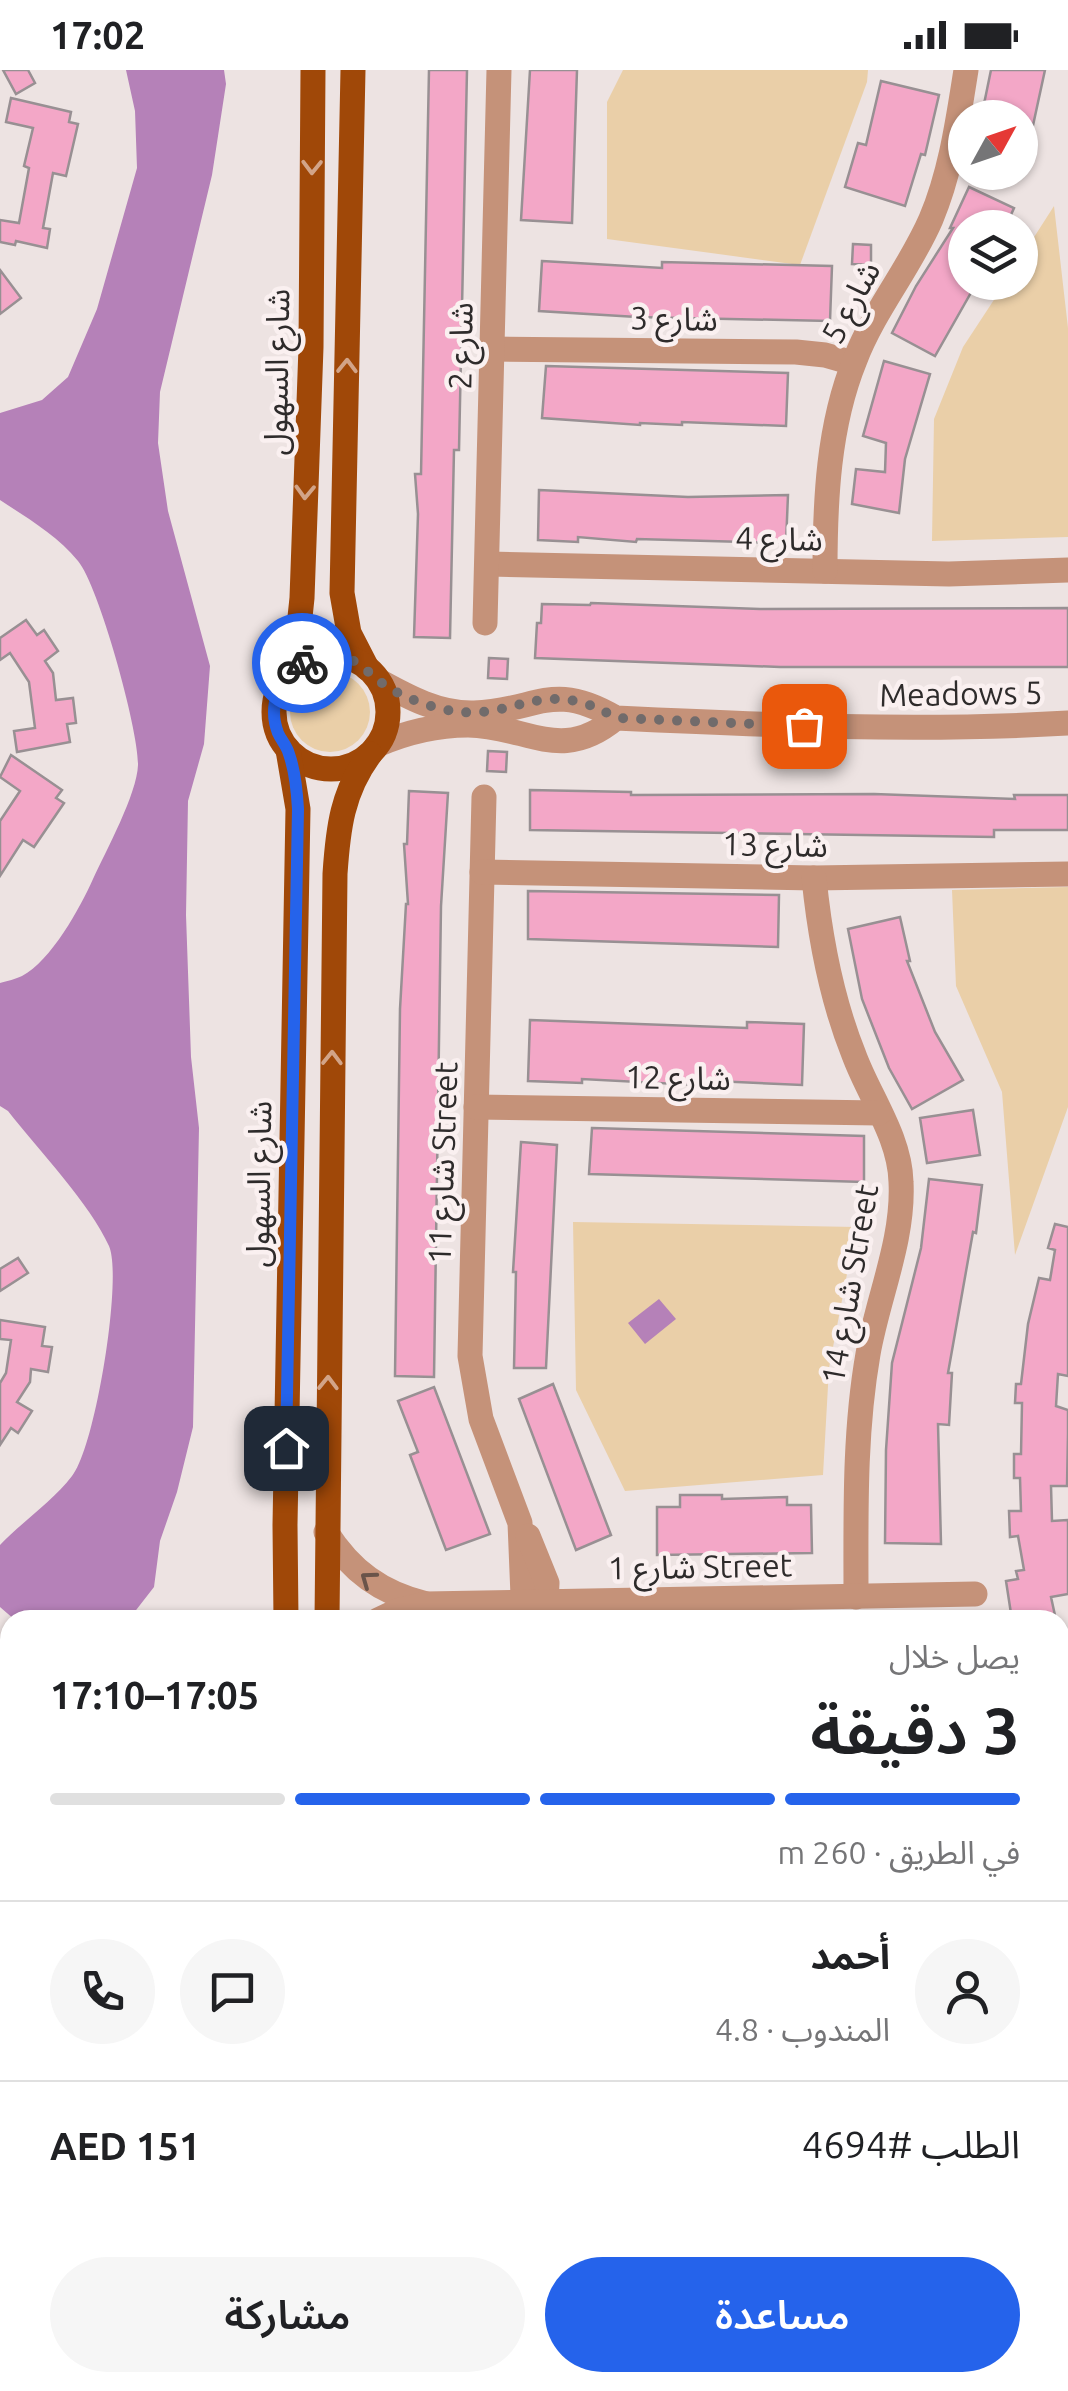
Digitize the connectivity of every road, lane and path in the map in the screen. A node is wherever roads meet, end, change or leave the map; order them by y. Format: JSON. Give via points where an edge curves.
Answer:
{"nodes":[{"id":1,"x":313,"y":70,"type":"edge"},
{"id":2,"x":353,"y":70,"type":"edge"},
{"id":3,"x":499,"y":70,"type":"edge"},
{"id":4,"x":966,"y":70,"type":"edge"},
{"id":5,"x":492,"y":349,"type":"junction"},
{"id":6,"x":853,"y":363,"type":"junction"},
{"id":7,"x":489,"y":564,"type":"junction"},
{"id":8,"x":1068,"y":570,"type":"edge"},
{"id":9,"x":825,"y":571,"type":"junction"},
{"id":10,"x":486,"y":622,"type":"dead end"},
{"id":11,"x":288,"y":673,"type":"junction"},
{"id":12,"x":373,"y":674,"type":"junction"},
{"id":13,"x":526,"y":703,"type":"junction"},
{"id":14,"x":589,"y":703,"type":"junction"},
{"id":15,"x":616,"y":718,"type":"junction"},
{"id":16,"x":1068,"y":723,"type":"edge"},
{"id":17,"x":525,"y":733,"type":"junction"},
{"id":18,"x":590,"y":735,"type":"junction"},
{"id":19,"x":288,"y":750,"type":"junction"},
{"id":20,"x":374,"y":750,"type":"junction"},
{"id":21,"x":484,"y":797,"type":"dead end"},
{"id":22,"x":482,"y":872,"type":"junction"},
{"id":23,"x":1068,"y":874,"type":"edge"},
{"id":24,"x":814,"y":878,"type":"junction"},
{"id":25,"x":476,"y":1107,"type":"junction"},
{"id":26,"x":879,"y":1113,"type":"junction"},
{"id":27,"x":326,"y":1532,"type":"junction"},
{"id":28,"x":975,"y":1594,"type":"dead end"},
{"id":29,"x":856,"y":1596,"type":"junction"},
{"id":30,"x":286,"y":1610,"type":"edge"},
{"id":31,"x":327,"y":1610,"type":"edge"},
{"id":32,"x":409,"y":1610,"type":"edge"},
{"id":33,"x":535,"y":1610,"type":"edge"}],
"edges":[{"from":1,"to":11,"type":"main road","name":"شارع السهول","one_way":true,"via":[[302,598]]},
{"from":12,"to":2,"type":"main road","one_way":true,"via":[[349,633],[342,593]]},
{"from":3,"to":5,"type":"street","name":"شارع 2"},
{"from":4,"to":6,"type":"street","name":"شارع 5","via":[[940,197]]},
{"from":5,"to":6,"type":"street","name":"شارع 3","via":[[796,352]]},
{"from":5,"to":7,"type":"street","name":"شارع 2"},
{"from":6,"to":9,"type":"street","name":"شارع 5","via":[[830,462]]},
{"from":7,"to":9,"type":"street","name":"شارع 4"},
{"from":7,"to":10,"type":"street","name":"شارع 2"},
{"from":8,"to":9,"type":"street","name":"شارع 4"},
{"from":11,"to":12,"type":"main road","via":[[302,662],[335,655]]},
{"from":11,"to":19,"type":"main road","via":[[274,703]]},
{"from":12,"to":13,"type":"street","name":"Meadows 5","via":[[446,710],[494,711]]},
{"from":12,"to":20,"type":"main road","via":[[388,713]]},
{"from":13,"to":14,"type":"street","name":"Meadows 5","via":[[563,697]]},
{"from":13,"to":17,"type":"street"},
{"from":14,"to":15,"type":"street","name":"Meadows 5"},
{"from":14,"to":18,"type":"street"},
{"from":15,"to":16,"type":"street","name":"Meadows 5","via":[[867,728]]},
{"from":15,"to":18,"type":"street"},
{"from":17,"to":18,"type":"street","via":[[563,729]]},
{"from":17,"to":20,"type":"street","via":[[446,726],[400,736]]},
{"from":19,"to":20,"type":"main road","via":[[319,768],[337,769]]},
{"from":19,"to":30,"type":"main road","name":"شارع السهول","via":[[298,809]]},
{"from":27,"to":20,"type":"main road","one_way":true,"via":[[335,874],[342,807]]},
{"from":21,"to":22,"type":"street","name":"شارع 11 Street"},
{"from":22,"to":24,"type":"street","name":"شارع 13"},
{"from":22,"to":25,"type":"street","name":"شارع 11 Street"},
{"from":23,"to":24,"type":"street","name":"شارع 13"},
{"from":24,"to":26,"type":"street","name":"شارع 14 Street","via":[[833,990]]},
{"from":25,"to":26,"type":"street","name":"شارع 12"},
{"from":25,"to":33,"type":"street","name":"شارع 11 Street","via":[[472,1377],[481,1419],[542,1568]]},
{"from":26,"to":29,"type":"street","name":"شارع 14 Street","via":[[898,1156],[901,1204],[862,1403]]},
{"from":27,"to":31,"type":"main road"},
{"from":32,"to":27,"type":"street","one_way":true,"via":[[360,1574]]},
{"from":28,"to":29,"type":"street","name":"شارع 1 Street"},
{"from":29,"to":33,"type":"street","name":"شارع 1 Street"}]}
